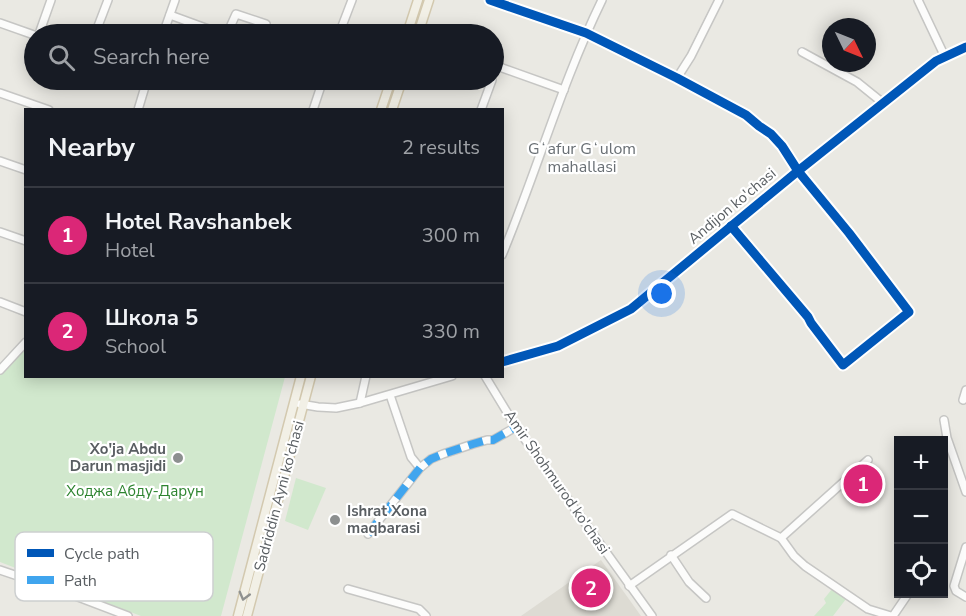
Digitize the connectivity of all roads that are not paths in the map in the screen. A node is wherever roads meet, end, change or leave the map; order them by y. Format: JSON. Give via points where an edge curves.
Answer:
{"nodes":[{"id":1,"x":51,"y":0,"type":"edge"},
{"id":2,"x":108,"y":0,"type":"edge"},
{"id":3,"x":175,"y":0,"type":"edge"},
{"id":4,"x":352,"y":0,"type":"edge"},
{"id":5,"x":418,"y":0,"type":"edge"},
{"id":6,"x":429,"y":0,"type":"edge"},
{"id":7,"x":490,"y":0,"type":"edge"},
{"id":8,"x":602,"y":0,"type":"edge"},
{"id":9,"x":719,"y":0,"type":"edge"},
{"id":10,"x":918,"y":0,"type":"edge"},
{"id":11,"x":170,"y":15,"type":"junction"},
{"id":12,"x":0,"y":24,"type":"edge"},
{"id":13,"x":41,"y":24,"type":"edge"},
{"id":14,"x":99,"y":24,"type":"edge"},
{"id":15,"x":167,"y":24,"type":"edge"},
{"id":16,"x":195,"y":24,"type":"edge"},
{"id":17,"x":232,"y":24,"type":"edge"},
{"id":18,"x":266,"y":24,"type":"dead end"},
{"id":19,"x":343,"y":24,"type":"edge"},
{"id":20,"x":410,"y":24,"type":"edge"},
{"id":21,"x":421,"y":24,"type":"edge"},
{"id":22,"x":24,"y":30,"type":"edge"},
{"id":23,"x":586,"y":33,"type":"junction"},
{"id":24,"x":966,"y":47,"type":"edge"},
{"id":25,"x":802,"y":52,"type":"dead end"},
{"id":26,"x":945,"y":57,"type":"junction"},
{"id":27,"x":504,"y":68,"type":"edge"},
{"id":28,"x":677,"y":78,"type":"junction"},
{"id":29,"x":144,"y":90,"type":"edge"},
{"id":30,"x":320,"y":90,"type":"edge"},
{"id":31,"x":388,"y":90,"type":"edge"},
{"id":32,"x":399,"y":90,"type":"edge"},
{"id":33,"x":488,"y":90,"type":"edge"},
{"id":34,"x":564,"y":90,"type":"junction"},
{"id":35,"x":0,"y":93,"type":"edge"},
{"id":36,"x":883,"y":103,"type":"junction"},
{"id":37,"x":43,"y":108,"type":"edge"},
{"id":38,"x":139,"y":108,"type":"edge"},
{"id":39,"x":314,"y":108,"type":"edge"},
{"id":40,"x":382,"y":108,"type":"edge"},
{"id":41,"x":393,"y":108,"type":"edge"},
{"id":42,"x":482,"y":108,"type":"edge"},
{"id":43,"x":0,"y":161,"type":"edge"},
{"id":44,"x":24,"y":169,"type":"edge"},
{"id":45,"x":798,"y":171,"type":"junction"},
{"id":46,"x":731,"y":226,"type":"junction"},
{"id":47,"x":0,"y":232,"type":"edge"},
{"id":48,"x":24,"y":240,"type":"edge"},
{"id":49,"x":504,"y":250,"type":"edge"},
{"id":50,"x":0,"y":302,"type":"edge"},
{"id":51,"x":24,"y":311,"type":"edge"},
{"id":52,"x":24,"y":344,"type":"edge"},
{"id":53,"x":504,"y":361,"type":"edge"},
{"id":54,"x":0,"y":370,"type":"edge"},
{"id":55,"x":301,"y":378,"type":"edge"},
{"id":56,"x":310,"y":378,"type":"edge"},
{"id":57,"x":366,"y":378,"type":"edge"},
{"id":58,"x":426,"y":378,"type":"edge"},
{"id":59,"x":446,"y":378,"type":"edge"},
{"id":60,"x":486,"y":378,"type":"edge"},
{"id":61,"x":424,"y":385,"type":"junction"},
{"id":62,"x":966,"y":390,"type":"edge"},
{"id":63,"x":390,"y":395,"type":"junction"},
{"id":64,"x":963,"y":400,"type":"dead end"},
{"id":65,"x":360,"y":403,"type":"junction"},
{"id":66,"x":299,"y":404,"type":"junction"},
{"id":67,"x":944,"y":420,"type":"dead end"},
{"id":68,"x":516,"y":427,"type":"junction"},
{"id":69,"x":868,"y":460,"type":"dead end"},
{"id":70,"x":420,"y":468,"type":"junction"},
{"id":71,"x":966,"y":492,"type":"edge"},
{"id":72,"x":368,"y":534,"type":"dead end"},
{"id":73,"x":781,"y":538,"type":"junction"},
{"id":74,"x":966,"y":546,"type":"edge"},
{"id":75,"x":671,"y":555,"type":"junction"},
{"id":76,"x":0,"y":570,"type":"edge"},
{"id":77,"x":15,"y":575,"type":"edge"},
{"id":78,"x":630,"y":586,"type":"junction"},
{"id":79,"x":348,"y":589,"type":"dead end"},
{"id":80,"x":966,"y":597,"type":"edge"},
{"id":81,"x":706,"y":598,"type":"dead end"},
{"id":82,"x":905,"y":598,"type":"edge"},
{"id":83,"x":89,"y":601,"type":"edge"},
{"id":84,"x":128,"y":616,"type":"edge"},
{"id":85,"x":238,"y":616,"type":"edge"},
{"id":86,"x":248,"y":616,"type":"edge"},
{"id":87,"x":426,"y":616,"type":"edge"},
{"id":88,"x":652,"y":616,"type":"edge"},
{"id":89,"x":892,"y":616,"type":"edge"}],
"edges":[{"from":1,"to":13,"type":"street"},
{"from":2,"to":14,"type":"street"},
{"from":3,"to":11,"type":"street"},
{"from":4,"to":19,"type":"street"},
{"from":5,"to":20,"type":"main road"},
{"from":6,"to":21,"type":"main road"},
{"from":7,"to":23,"type":"street"},
{"from":8,"to":23,"type":"street"},
{"from":9,"to":28,"type":"street"},
{"from":10,"to":26,"type":"street"},
{"from":11,"to":15,"type":"street"},
{"from":11,"to":16,"type":"street"},
{"from":12,"to":22,"type":"street"},
{"from":17,"to":18,"type":"street","via":[[236,14]]},
{"from":23,"to":28,"type":"street"},
{"from":23,"to":34,"type":"street"},
{"from":24,"to":26,"type":"street","name":"Andijon ko'chasi"},
{"from":25,"to":36,"type":"street","via":[[857,82]]},
{"from":26,"to":36,"type":"street","name":"Andijon ko'chasi"},
{"from":27,"to":34,"type":"street"},
{"from":28,"to":45,"type":"street","via":[[746,115],[782,146]]},
{"from":29,"to":38,"type":"street"},
{"from":30,"to":39,"type":"street"},
{"from":31,"to":40,"type":"main road"},
{"from":32,"to":41,"type":"main road"},
{"from":33,"to":42,"type":"street"},
{"from":34,"to":49,"type":"street"},
{"from":35,"to":37,"type":"street"},
{"from":36,"to":45,"type":"street","name":"Andijon ko'chasi"},
{"from":43,"to":44,"type":"street"},
{"from":45,"to":46,"type":"street","name":"Andijon ko'chasi"},
{"from":45,"to":46,"type":"street","via":[[909,312],[843,365]]},
{"from":46,"to":53,"type":"street","name":"Andijon ko'chasi","via":[[631,309],[558,346]]},
{"from":47,"to":48,"type":"street"},
{"from":50,"to":51,"type":"street"},
{"from":52,"to":54,"type":"street"},
{"from":55,"to":66,"type":"main road","name":"Sadriddin Ayni ko'chasi"},
{"from":56,"to":66,"type":"main road","name":"Sadriddin Ayni ko'chasi"},
{"from":57,"to":65,"type":"street"},
{"from":58,"to":61,"type":"street"},
{"from":59,"to":61,"type":"street"},
{"from":60,"to":68,"type":"street","name":"Amir Shohmurod ko'chasi"},
{"from":61,"to":63,"type":"street"},
{"from":62,"to":64,"type":"street"},
{"from":63,"to":65,"type":"street"},
{"from":63,"to":70,"type":"street","via":[[411,457]]},
{"from":65,"to":66,"type":"street","via":[[336,408]]},
{"from":66,"to":85,"type":"main road","name":"Sadriddin Ayni ko'chasi","one_way":true},
{"from":66,"to":86,"type":"main road","name":"Sadriddin Ayni ko'chasi"},
{"from":67,"to":71,"type":"street"},
{"from":68,"to":70,"type":"street","via":[[493,440],[431,459]]},
{"from":68,"to":78,"type":"street","name":"Amir Shohmurod ko'chasi"},
{"from":69,"to":73,"type":"street"},
{"from":70,"to":72,"type":"street"},
{"from":73,"to":75,"type":"street","via":[[732,514]]},
{"from":73,"to":89,"type":"street","via":[[805,566],[868,609]]},
{"from":74,"to":80,"type":"street","via":[[954,586]]},
{"from":75,"to":78,"type":"street"},
{"from":75,"to":81,"type":"street"},
{"from":76,"to":77,"type":"street"},
{"from":78,"to":88,"type":"street","name":"Amir Shohmurod ko'chasi"},
{"from":79,"to":87,"type":"street","via":[[419,609]]},
{"from":82,"to":89,"type":"street"},
{"from":83,"to":84,"type":"street"}]}
